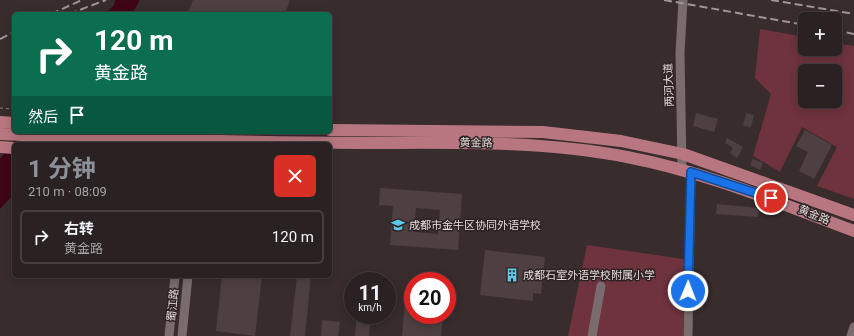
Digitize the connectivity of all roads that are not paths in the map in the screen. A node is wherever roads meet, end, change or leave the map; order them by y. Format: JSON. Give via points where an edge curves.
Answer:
{"nodes":[{"id":1,"x":683,"y":0,"type":"edge"},
{"id":2,"x":11,"y":114,"type":"edge"},
{"id":3,"x":0,"y":122,"type":"edge"},
{"id":4,"x":332,"y":130,"type":"edge"},
{"id":5,"x":0,"y":134,"type":"edge"},
{"id":6,"x":259,"y":142,"type":"edge"},
{"id":7,"x":332,"y":142,"type":"edge"},
{"id":8,"x":0,"y":147,"type":"edge"},
{"id":9,"x":12,"y":148,"type":"edge"},
{"id":10,"x":683,"y":154,"type":"junction"},
{"id":11,"x":686,"y":170,"type":"junction"},
{"id":12,"x":854,"y":215,"type":"edge"},
{"id":13,"x":854,"y":231,"type":"edge"},
{"id":14,"x":175,"y":278,"type":"edge"},
{"id":15,"x":188,"y":278,"type":"edge"},
{"id":16,"x":601,"y":286,"type":"dead end"},
{"id":17,"x":854,"y":327,"type":"edge"},
{"id":18,"x":169,"y":336,"type":"edge"},
{"id":19,"x":182,"y":336,"type":"edge"},
{"id":20,"x":592,"y":336,"type":"edge"},
{"id":21,"x":688,"y":336,"type":"edge"},
{"id":22,"x":851,"y":336,"type":"edge"}],
"edges":[{"from":1,"to":10,"type":"street","name":"两河大道","via":[[680,52]]},
{"from":2,"to":3,"type":"main road"},
{"from":4,"to":10,"type":"main road","name":"黄金路","via":[[543,132],[621,141]]},
{"from":5,"to":6,"type":"main road","name":"黄金路"},
{"from":7,"to":11,"type":"main road","name":"黄金路","via":[[519,144],[602,153]]},
{"from":8,"to":9,"type":"main road"},
{"from":10,"to":11,"type":"street","name":"两河大道"},
{"from":10,"to":12,"type":"main road","name":"黄金路"},
{"from":11,"to":13,"type":"main road","name":"黄金路","via":[[745,189]]},
{"from":11,"to":21,"type":"street","name":"两河大道"},
{"from":14,"to":18,"type":"street","name":"蜀江路"},
{"from":15,"to":19,"type":"street","name":"蜀江路"},
{"from":16,"to":20,"type":"street"},
{"from":17,"to":22,"type":"street"}]}
